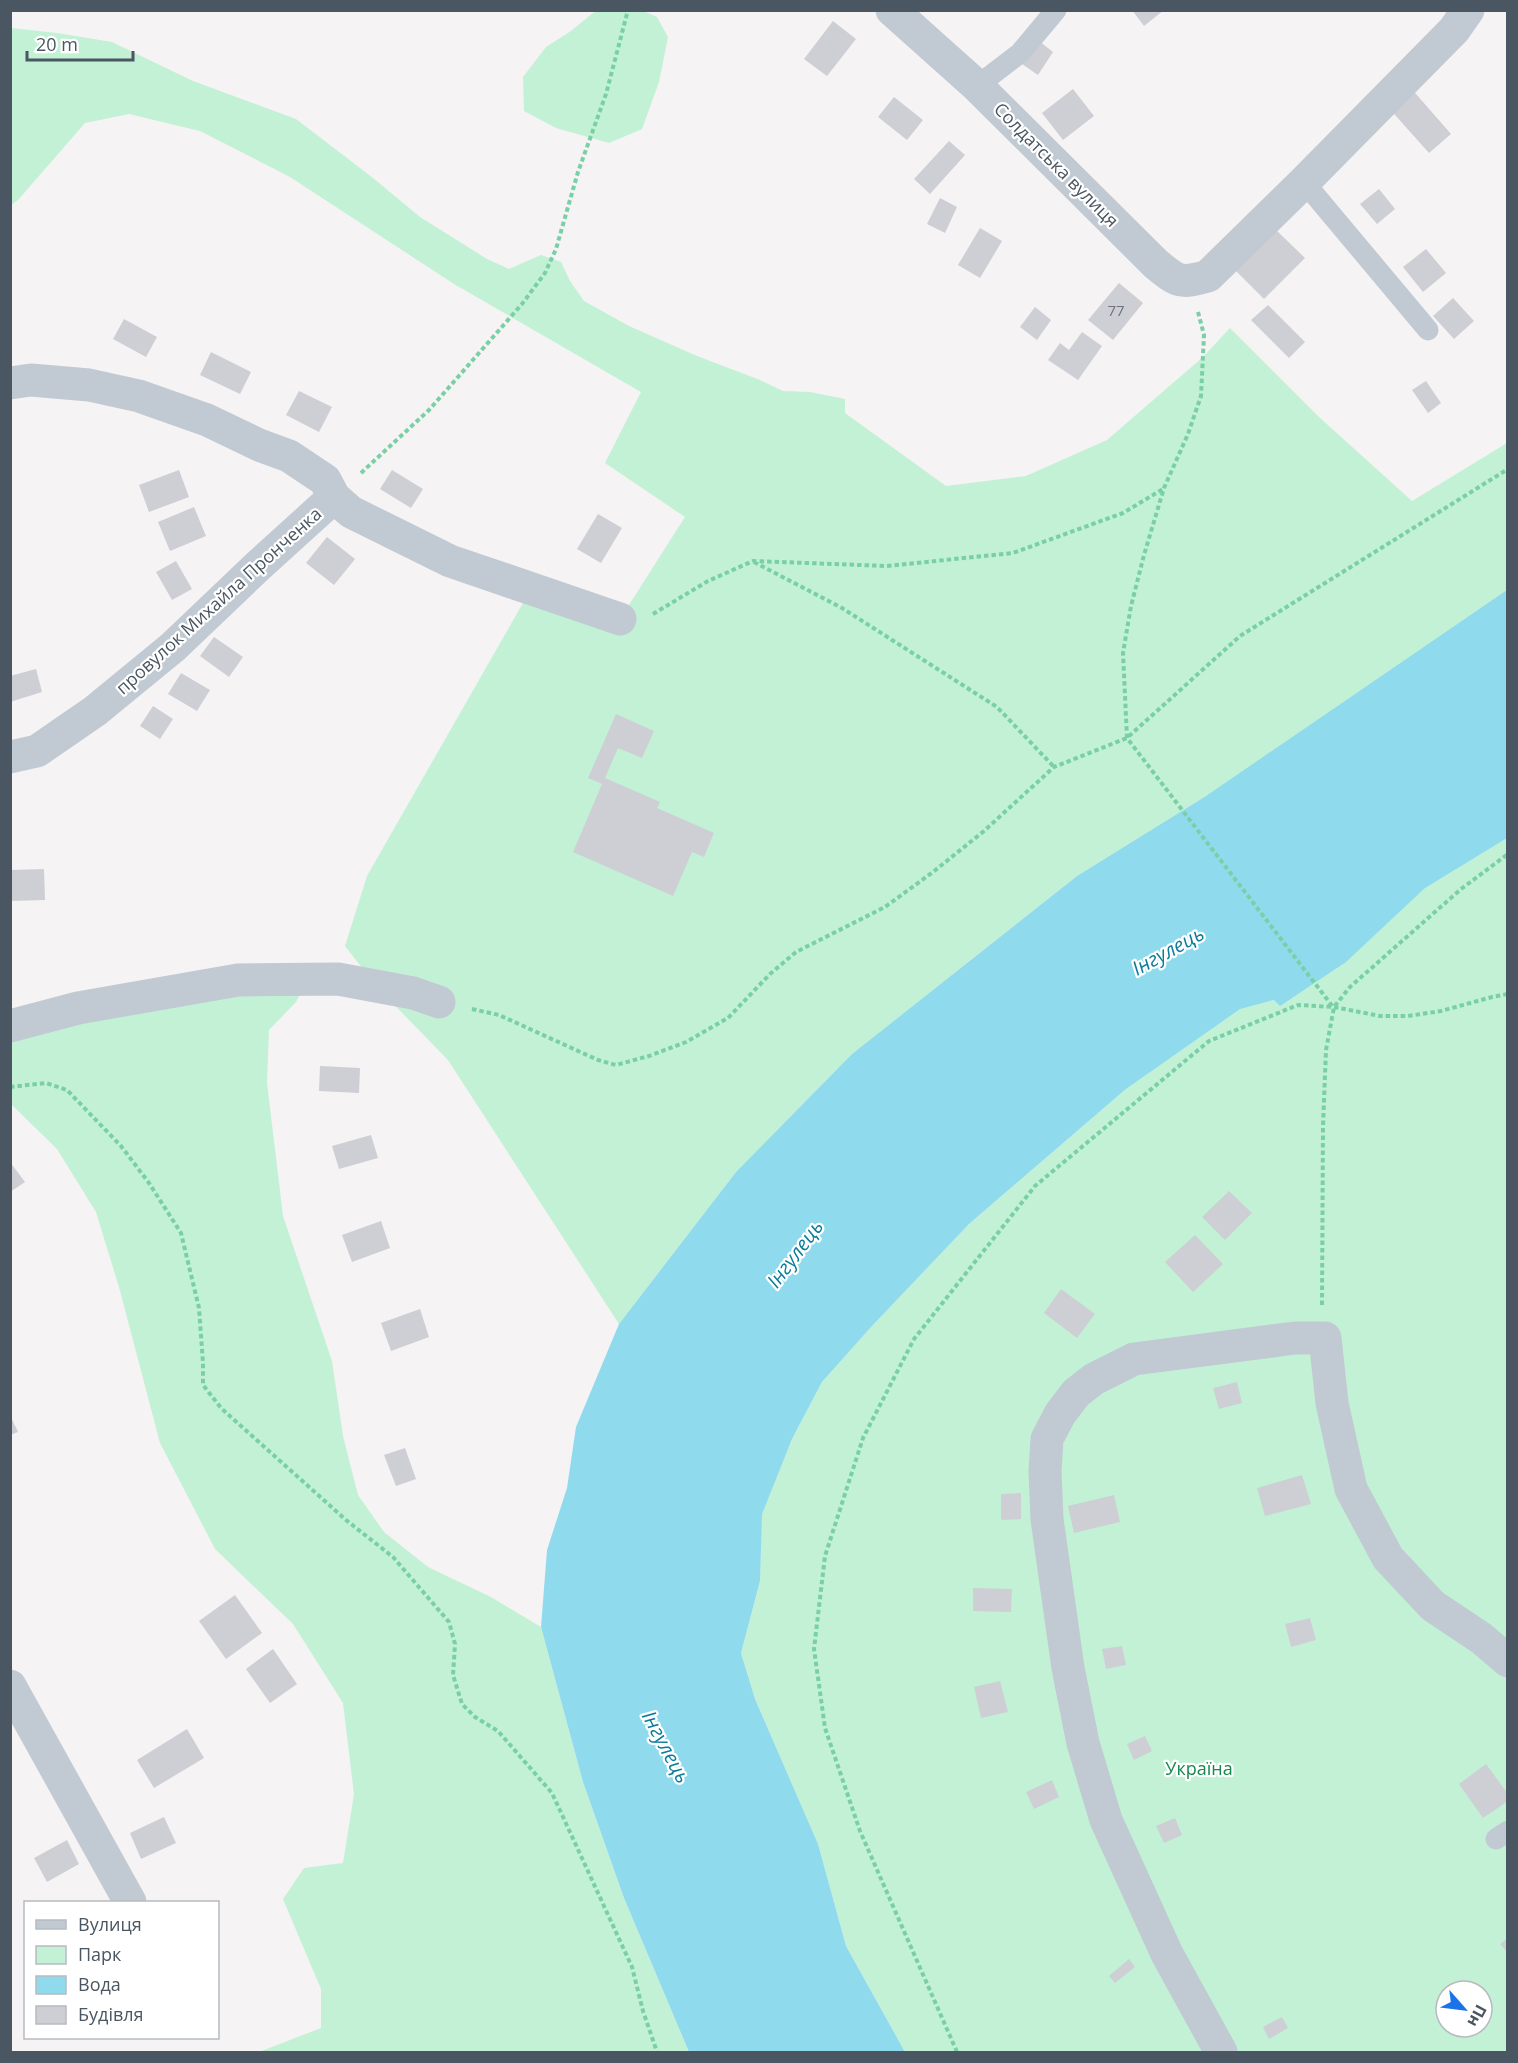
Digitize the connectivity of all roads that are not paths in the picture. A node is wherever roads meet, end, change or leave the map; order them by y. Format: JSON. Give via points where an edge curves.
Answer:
{"nodes":[{"id":1,"x":892,"y":10,"type":"edge"},
{"id":2,"x":1056,"y":10,"type":"edge"},
{"id":3,"x":1468,"y":10,"type":"edge"},
{"id":4,"x":976,"y":86,"type":"junction"},
{"id":5,"x":1304,"y":182,"type":"junction"},
{"id":6,"x":1428,"y":330,"type":"dead end"},
{"id":7,"x":10,"y":383,"type":"edge"},
{"id":8,"x":334,"y":496,"type":"junction"},
{"id":9,"x":620,"y":619,"type":"road end"},
{"id":10,"x":10,"y":757,"type":"edge"},
{"id":11,"x":439,"y":1002,"type":"road end"},
{"id":12,"x":10,"y":1026,"type":"edge"},
{"id":13,"x":1508,"y":1661,"type":"edge"},
{"id":14,"x":10,"y":1686,"type":"edge"},
{"id":15,"x":129,"y":1901,"type":"edge"},
{"id":16,"x":1221,"y":2052,"type":"edge"}],
"edges":[{"from":1,"to":4,"type":"street","name":"Солдатська вулиця"},
{"from":2,"to":4,"type":"lane","via":[[1020,53]]},
{"from":3,"to":5,"type":"street","via":[[1454,30]]},
{"from":4,"to":5,"type":"street","name":"Солдатська вулиця","via":[[1155,264],[1186,283],[1208,276]]},
{"from":5,"to":6,"type":"lane"},
{"from":7,"to":8,"type":"street","name":"провулок Михайла Пронченка","via":[[31,380],[89,385],[140,396],[289,456],[325,480]]},
{"from":8,"to":9,"type":"street","name":"провулок Михайла Пронченка","via":[[351,512],[450,561]]},
{"from":8,"to":10,"type":"street","name":"провулок Михайла Пронченка","via":[[173,647],[95,711],[37,751]]},
{"from":11,"to":12,"type":"street","via":[[413,993],[338,979],[238,980],[78,1008]]},
{"from":13,"to":16,"type":"street","via":[[1432,1606],[1388,1558],[1351,1489],[1332,1403],[1325,1338],[1295,1338],[1134,1359],[1094,1379],[1060,1414],[1047,1439],[1047,1519],[1083,1743],[1106,1820],[1167,1954]]},
{"from":14,"to":15,"type":"street"}]}
